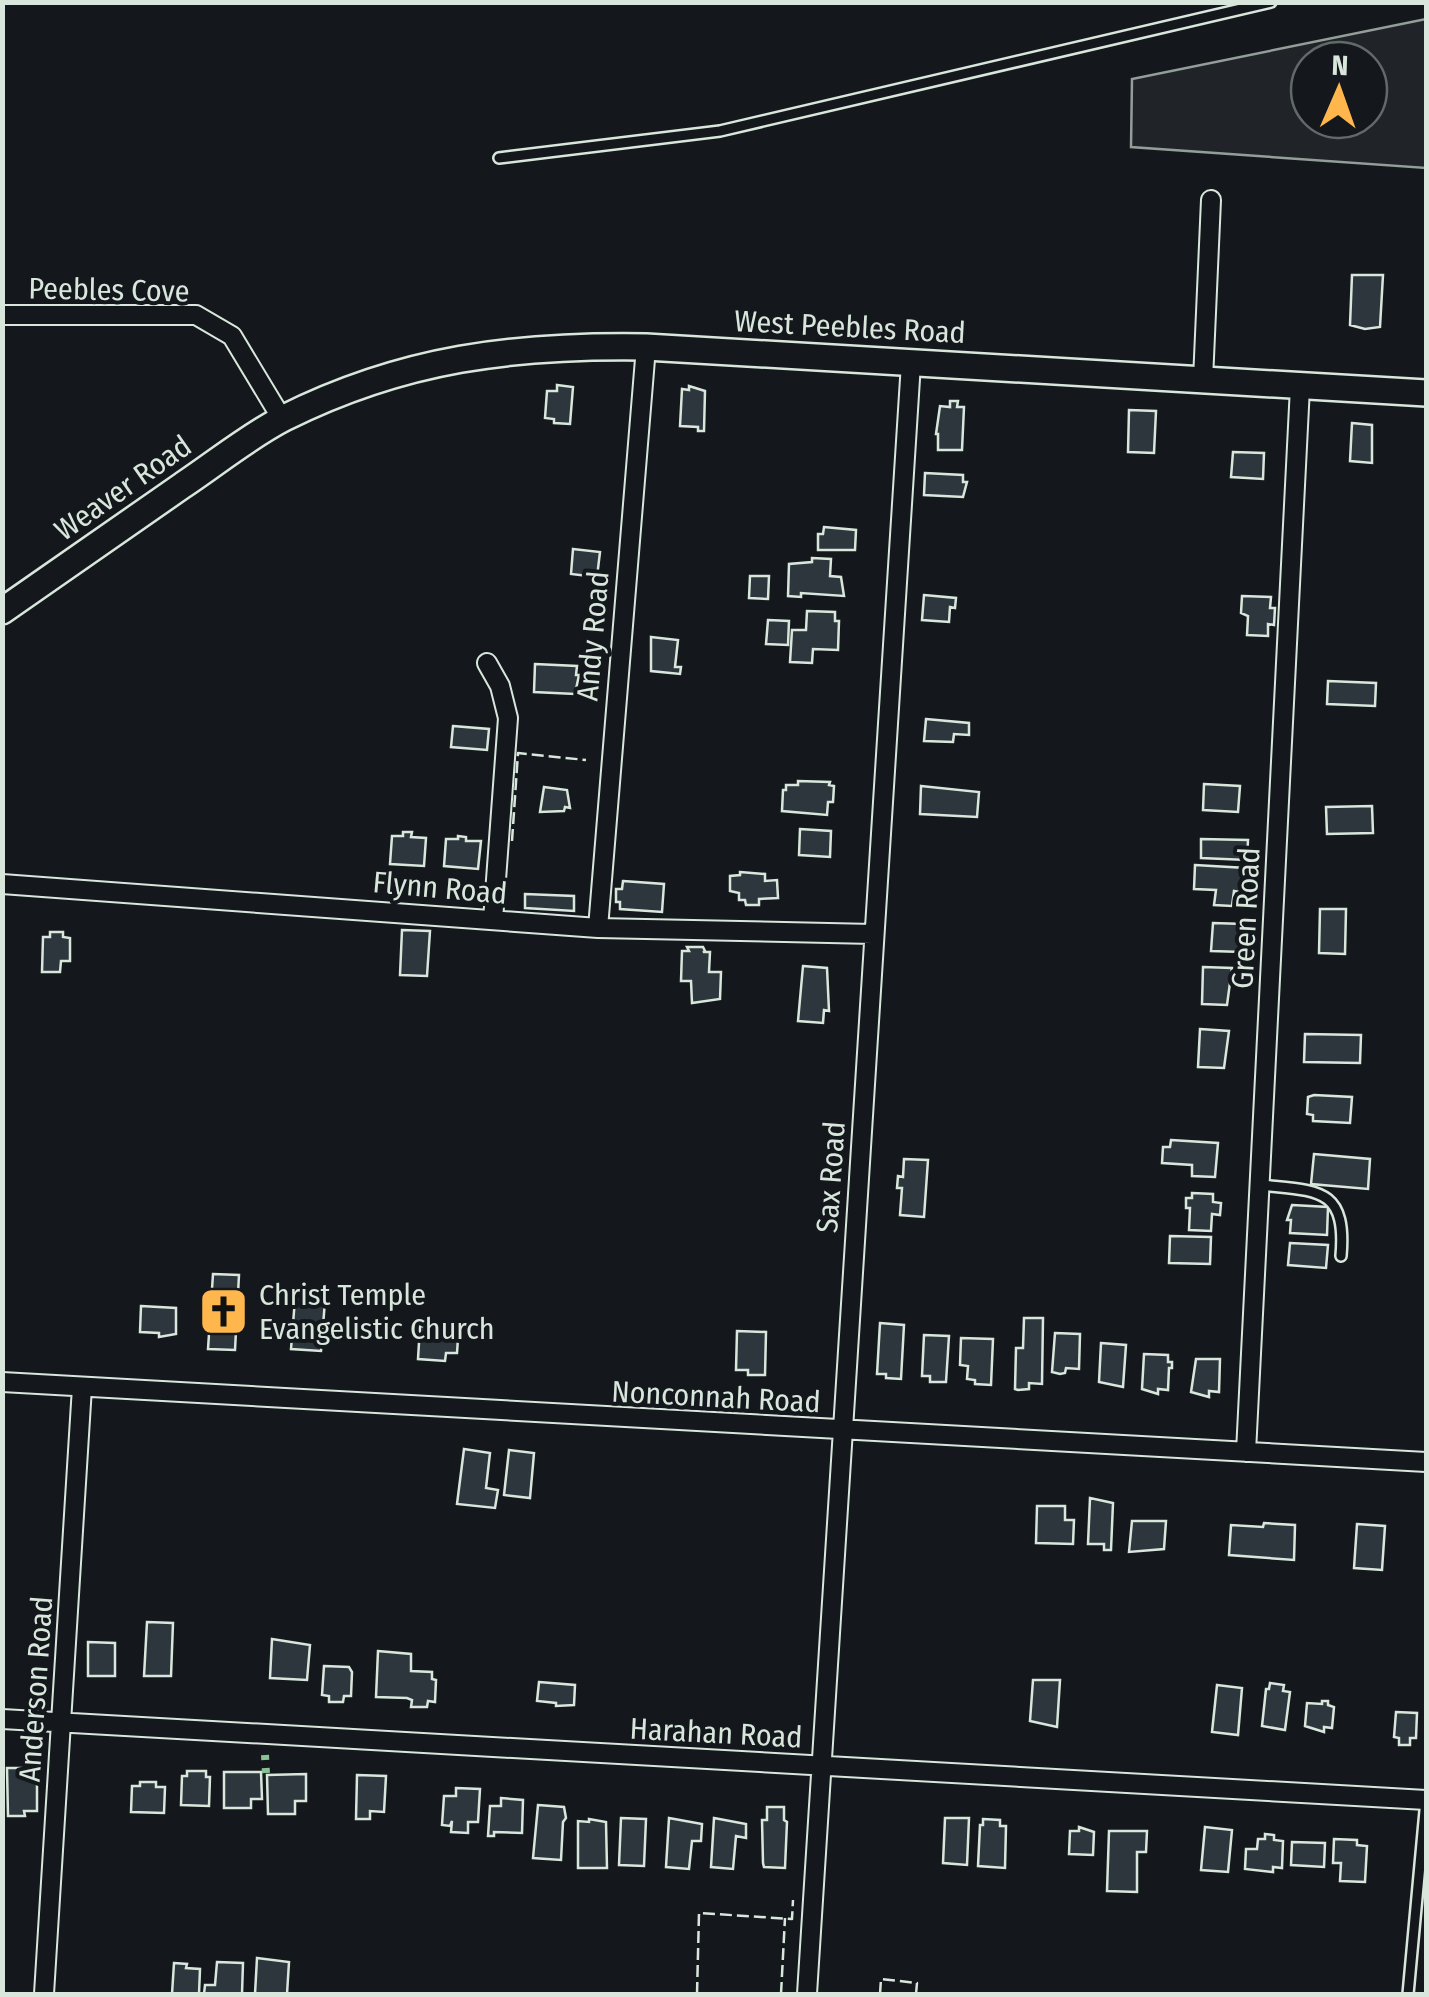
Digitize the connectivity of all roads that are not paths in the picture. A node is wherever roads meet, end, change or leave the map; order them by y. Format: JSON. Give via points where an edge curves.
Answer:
{"nodes":[{"id":1,"x":1272,"y":2,"type":"edge"},
{"id":2,"x":499,"y":158,"type":"dead end"},
{"id":3,"x":1212,"y":200,"type":"dead end"},
{"id":4,"x":2,"y":315,"type":"edge"},
{"id":5,"x":646,"y":348,"type":"junction"},
{"id":6,"x":911,"y":362,"type":"junction"},
{"id":7,"x":1203,"y":380,"type":"junction"},
{"id":8,"x":1300,"y":387,"type":"junction"},
{"id":9,"x":1426,"y":393,"type":"edge"},
{"id":10,"x":282,"y":419,"type":"junction"},
{"id":11,"x":2,"y":611,"type":"edge"},
{"id":12,"x":487,"y":663,"type":"dead end"},
{"id":13,"x":2,"y":884,"type":"edge"},
{"id":14,"x":493,"y":920,"type":"junction"},
{"id":15,"x":598,"y":928,"type":"junction"},
{"id":16,"x":873,"y":934,"type":"junction"},
{"id":17,"x":1258,"y":1185,"type":"junction"},
{"id":18,"x":1341,"y":1256,"type":"dead end"},
{"id":19,"x":2,"y":1382,"type":"edge"},
{"id":20,"x":82,"y":1388,"type":"junction"},
{"id":21,"x":841,"y":1432,"type":"junction"},
{"id":22,"x":1246,"y":1452,"type":"junction"},
{"id":23,"x":1426,"y":1462,"type":"edge"},
{"id":24,"x":2,"y":1718,"type":"edge"},
{"id":25,"x":62,"y":1722,"type":"junction"},
{"id":26,"x":822,"y":1766,"type":"junction"},
{"id":27,"x":1426,"y":1800,"type":"edge"},
{"id":28,"x":44,"y":1994,"type":"edge"},
{"id":29,"x":807,"y":1994,"type":"edge"},
{"id":30,"x":1408,"y":1994,"type":"edge"}],
"edges":[{"from":1,"to":2,"type":"lane","via":[[720,131]]},
{"from":3,"to":7,"type":"street"},
{"from":4,"to":10,"type":"street","name":"Peebles Cove","via":[[196,315],[232,336]]},
{"from":5,"to":6,"type":"main road","name":"West Peebles Road"},
{"from":5,"to":10,"type":"main road","name":"West Peebles Road","via":[[533,348],[458,358],[377,380]]},
{"from":5,"to":15,"type":"street","name":"Andy Road"},
{"from":6,"to":7,"type":"main road","name":"West Peebles Road"},
{"from":6,"to":16,"type":"street","name":"Sax Road"},
{"from":7,"to":8,"type":"main road","name":"West Peebles Road"},
{"from":8,"to":9,"type":"main road","name":"West Peebles Road"},
{"from":8,"to":17,"type":"street","name":"Green Road"},
{"from":10,"to":11,"type":"main road","name":"Weaver Road"},
{"from":12,"to":14,"type":"street","via":[[508,718]]},
{"from":13,"to":14,"type":"street","name":"Flynn Road"},
{"from":14,"to":15,"type":"street","name":"Flynn Road"},
{"from":15,"to":16,"type":"street","name":"Flynn Road"},
{"from":16,"to":21,"type":"street","name":"Sax Road"},
{"from":17,"to":18,"type":"lane","via":[[1323,1194],[1342,1224]]},
{"from":17,"to":22,"type":"street","name":"Green Road"},
{"from":19,"to":20,"type":"street","name":"Nonconnah Road"},
{"from":20,"to":21,"type":"street","name":"Nonconnah Road"},
{"from":20,"to":25,"type":"street","name":"Anderson Road"},
{"from":21,"to":22,"type":"street","name":"Nonconnah Road"},
{"from":21,"to":26,"type":"street","name":"Sax Road"},
{"from":22,"to":23,"type":"street","name":"Nonconnah Road"},
{"from":24,"to":25,"type":"street","name":"Harahan Road"},
{"from":25,"to":26,"type":"street","name":"Harahan Road"},
{"from":25,"to":28,"type":"street","name":"Anderson Road"},
{"from":26,"to":27,"type":"street","name":"Harahan Road"},
{"from":26,"to":29,"type":"street","name":"Sax Road"},
{"from":27,"to":30,"type":"lane"}]}
